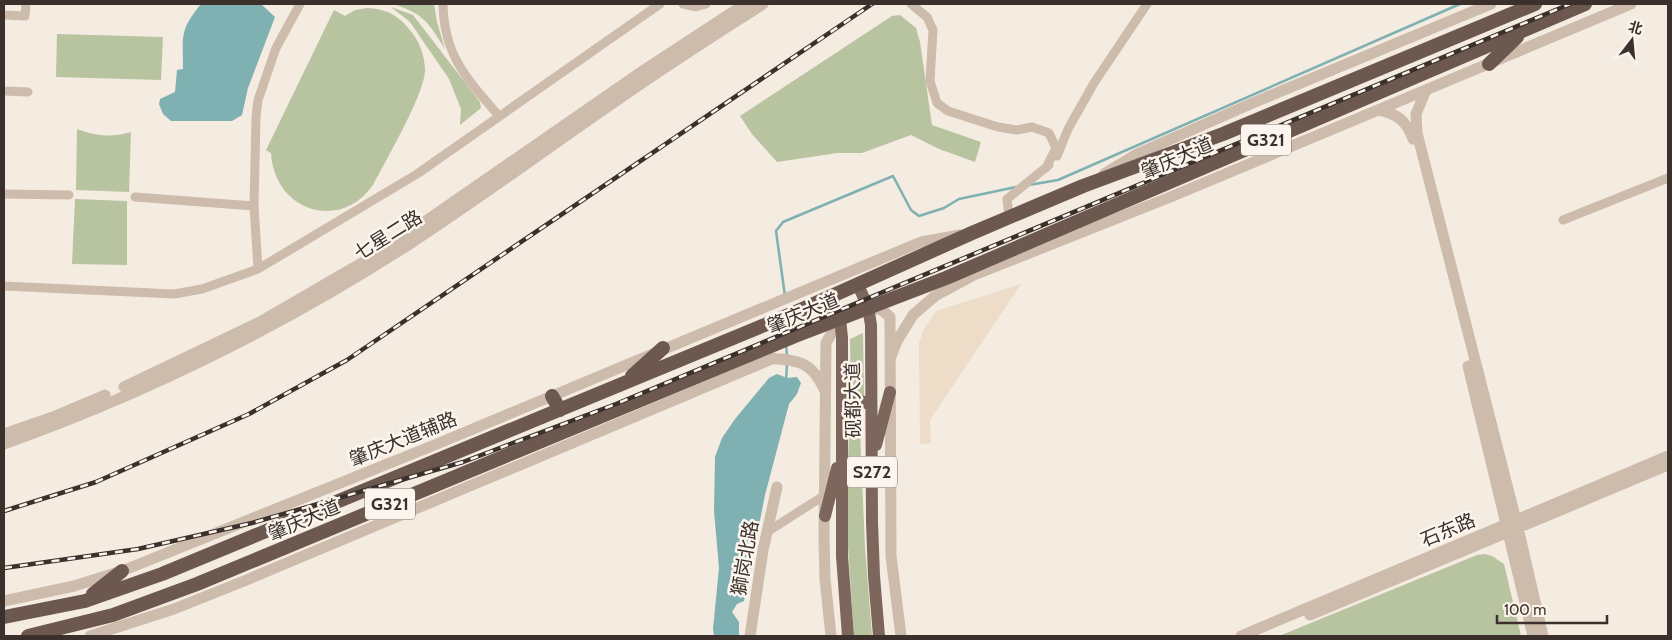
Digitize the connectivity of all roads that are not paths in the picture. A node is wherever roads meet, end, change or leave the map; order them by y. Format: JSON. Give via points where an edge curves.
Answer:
{"nodes":[{"id":1,"x":26,"y":4,"type":"edge"},
{"id":2,"x":300,"y":4,"type":"edge"},
{"id":3,"x":443,"y":4,"type":"edge"},
{"id":4,"x":660,"y":4,"type":"edge"},
{"id":5,"x":684,"y":4,"type":"edge"},
{"id":6,"x":706,"y":4,"type":"edge"},
{"id":7,"x":745,"y":4,"type":"edge"},
{"id":8,"x":763,"y":4,"type":"edge"},
{"id":9,"x":912,"y":4,"type":"edge"},
{"id":10,"x":1147,"y":4,"type":"edge"},
{"id":11,"x":1491,"y":4,"type":"edge"},
{"id":12,"x":1535,"y":4,"type":"edge"},
{"id":13,"x":1585,"y":4,"type":"edge"},
{"id":14,"x":1630,"y":4,"type":"edge"},
{"id":15,"x":4,"y":15,"type":"edge"},
{"id":16,"x":1526,"y":29,"type":"junction"},
{"id":17,"x":1488,"y":64,"type":"junction"},
{"id":18,"x":633,"y":84,"type":"junction"},
{"id":19,"x":1426,"y":90,"type":"junction"},
{"id":20,"x":4,"y":91,"type":"edge"},
{"id":21,"x":28,"y":92,"type":"dead end"},
{"id":22,"x":1378,"y":110,"type":"junction"},
{"id":23,"x":499,"y":116,"type":"junction"},
{"id":24,"x":1046,"y":168,"type":"junction"},
{"id":25,"x":1668,"y":178,"type":"edge"},
{"id":26,"x":1082,"y":186,"type":"junction"},
{"id":27,"x":4,"y":194,"type":"edge"},
{"id":28,"x":69,"y":195,"type":"dead end"},
{"id":29,"x":136,"y":197,"type":"dead end"},
{"id":30,"x":254,"y":206,"type":"junction"},
{"id":31,"x":1009,"y":217,"type":"junction"},
{"id":32,"x":1563,"y":220,"type":"dead end"},
{"id":33,"x":972,"y":233,"type":"junction"},
{"id":34,"x":997,"y":256,"type":"junction"},
{"id":35,"x":258,"y":269,"type":"junction"},
{"id":36,"x":974,"y":275,"type":"junction"},
{"id":37,"x":946,"y":278,"type":"junction"},
{"id":38,"x":858,"y":285,"type":"junction"},
{"id":39,"x":4,"y":286,"type":"edge"},
{"id":40,"x":831,"y":297,"type":"junction"},
{"id":41,"x":868,"y":307,"type":"junction"},
{"id":42,"x":840,"y":318,"type":"junction"},
{"id":43,"x":664,"y":348,"type":"junction"},
{"id":44,"x":774,"y":352,"type":"junction"},
{"id":45,"x":747,"y":356,"type":"junction"},
{"id":46,"x":890,"y":359,"type":"junction"},
{"id":47,"x":718,"y":381,"type":"junction"},
{"id":48,"x":624,"y":383,"type":"junction"},
{"id":49,"x":890,"y":392,"type":"junction"},
{"id":50,"x":826,"y":393,"type":"junction"},
{"id":51,"x":552,"y":396,"type":"junction"},
{"id":52,"x":842,"y":405,"type":"junction"},
{"id":53,"x":871,"y":406,"type":"junction"},
{"id":54,"x":560,"y":410,"type":"junction"},
{"id":55,"x":4,"y":434,"type":"edge"},
{"id":56,"x":4,"y":444,"type":"edge"},
{"id":57,"x":842,"y":449,"type":"junction"},
{"id":58,"x":1668,"y":456,"type":"edge"},
{"id":59,"x":872,"y":459,"type":"junction"},
{"id":60,"x":1668,"y":465,"type":"edge"},
{"id":61,"x":777,"y":487,"type":"dead end"},
{"id":62,"x":825,"y":495,"type":"junction"},
{"id":63,"x":825,"y":516,"type":"junction"},
{"id":64,"x":1512,"y":526,"type":"junction"},
{"id":65,"x":767,"y":532,"type":"junction"},
{"id":66,"x":122,"y":571,"type":"junction"},
{"id":67,"x":4,"y":601,"type":"edge"},
{"id":68,"x":84,"y":601,"type":"junction"},
{"id":69,"x":4,"y":618,"type":"edge"},
{"id":70,"x":28,"y":636,"type":"edge"},
{"id":71,"x":90,"y":636,"type":"edge"},
{"id":72,"x":750,"y":636,"type":"edge"},
{"id":73,"x":831,"y":636,"type":"edge"},
{"id":74,"x":848,"y":636,"type":"edge"},
{"id":75,"x":879,"y":636,"type":"edge"},
{"id":76,"x":901,"y":636,"type":"edge"},
{"id":77,"x":1240,"y":636,"type":"edge"},
{"id":78,"x":1260,"y":636,"type":"edge"},
{"id":79,"x":1533,"y":636,"type":"edge"},
{"id":80,"x":1542,"y":636,"type":"edge"}],
"edges":[{"from":1,"to":15,"type":"street","via":[[26,16]]},
{"from":2,"to":30,"type":"street","via":[[284,30],[261,86],[256,117]]},
{"from":3,"to":23,"type":"street","via":[[446,36],[456,62]]},
{"from":4,"to":23,"type":"street"},
{"from":5,"to":6,"type":"street","via":[[695,7]]},
{"from":7,"to":18,"type":"street","name":"七星二路"},
{"from":8,"to":18,"type":"street","name":"七星二路"},
{"from":9,"to":24,"type":"street","via":[[927,17],[932,30],[930,81],[937,102],[948,110],[998,127],[1017,130],[1032,127],[1048,133],[1056,148]]},
{"from":10,"to":24,"type":"street","via":[[1094,83],[1068,129],[1059,153]]},
{"from":11,"to":26,"type":"street","via":[[1137,154]]},
{"from":12,"to":26,"type":"highway","name":"肇庆大道","number":"G321","via":[[1223,134]]},
{"from":13,"to":16,"type":"highway","name":"肇庆大道","number":"G321"},
{"from":14,"to":17,"type":"street"},
{"from":16,"to":17,"type":"highway"},
{"from":16,"to":34,"type":"highway","name":"肇庆大道","number":"G321"},
{"from":17,"to":19,"type":"street"},
{"from":18,"to":55,"type":"street","name":"七星二路","via":[[384,250],[260,322],[112,392]]},
{"from":18,"to":56,"type":"street","name":"七星二路","via":[[407,245],[265,329],[54,426]]},
{"from":19,"to":22,"type":"street"},
{"from":19,"to":64,"type":"street","via":[[1416,114],[1417,133]]},
{"from":20,"to":21,"type":"street"},
{"from":22,"to":36,"type":"street"},
{"from":22,"to":64,"type":"street","via":[[1398,116],[1413,137]]},
{"from":23,"to":35,"type":"street","via":[[416,174]]},
{"from":24,"to":31,"type":"street","via":[[1007,199]]},
{"from":25,"to":32,"type":"street"},
{"from":26,"to":31,"type":"highway","name":"肇庆大道","number":"G321"},
{"from":27,"to":28,"type":"street"},
{"from":29,"to":30,"type":"street"},
{"from":30,"to":35,"type":"street"},
{"from":31,"to":33,"type":"highway","name":"肇庆大道","number":"G321"},
{"from":33,"to":38,"type":"highway","name":"肇庆大道","number":"G321"},
{"from":33,"to":43,"type":"street","name":"肇庆大道辅路","via":[[921,242]]},
{"from":34,"to":36,"type":"street"},
{"from":34,"to":37,"type":"highway","name":"肇庆大道","number":"G321"},
{"from":35,"to":39,"type":"street","via":[[202,289],[174,294]]},
{"from":36,"to":37,"type":"street"},
{"from":36,"to":46,"type":"street","via":[[935,296],[913,315]]},
{"from":37,"to":41,"type":"highway","name":"肇庆大道","number":"G321"},
{"from":38,"to":40,"type":"highway","name":"肇庆大道","number":"G321"},
{"from":38,"to":41,"type":"main road","name":"砚都大道","number":"S272"},
{"from":40,"to":42,"type":"main road","name":"砚都大道","number":"S272"},
{"from":40,"to":48,"type":"highway","name":"肇庆大道","number":"G321"},
{"from":41,"to":42,"type":"highway","name":"肇庆大道","number":"G321"},
{"from":41,"to":46,"type":"street","via":[[882,310],[890,317]]},
{"from":41,"to":53,"type":"main road","name":"砚都大道","number":"S272"},
{"from":42,"to":44,"type":"highway","name":"肇庆大道","number":"G321","via":[[795,336]]},
{"from":42,"to":50,"type":"street","via":[[826,343]]},
{"from":42,"to":52,"type":"main road","name":"砚都大道","number":"S272"},
{"from":43,"to":48,"type":"highway"},
{"from":43,"to":51,"type":"street","name":"肇庆大道辅路"},
{"from":44,"to":45,"type":"highway","name":"肇庆大道","number":"G321"},
{"from":44,"to":47,"type":"street"},
{"from":44,"to":50,"type":"street","via":[[815,372]]},
{"from":45,"to":47,"type":"street"},
{"from":45,"to":70,"type":"highway","name":"肇庆大道","number":"G321","via":[[171,595],[113,615]]},
{"from":46,"to":49,"type":"street"},
{"from":47,"to":71,"type":"street","via":[[244,581],[174,609]]},
{"from":48,"to":54,"type":"highway","name":"肇庆大道","number":"G321"},
{"from":49,"to":59,"type":"main road"},
{"from":49,"to":76,"type":"street","via":[[891,556]]},
{"from":50,"to":62,"type":"street"},
{"from":51,"to":54,"type":"highway"},
{"from":51,"to":66,"type":"street","name":"肇庆大道辅路"},
{"from":52,"to":53,"type":"main road","via":[[856,399]]},
{"from":52,"to":57,"type":"main road","name":"砚都大道","number":"S272"},
{"from":53,"to":59,"type":"main road","name":"砚都大道","number":"S272"},
{"from":54,"to":68,"type":"highway","name":"肇庆大道","number":"G321","via":[[170,570]]},
{"from":57,"to":63,"type":"main road"},
{"from":57,"to":74,"type":"main road","name":"砚都大道","number":"S272","via":[[842,556]]},
{"from":58,"to":64,"type":"street","name":"石东路"},
{"from":59,"to":75,"type":"main road","name":"砚都大道","number":"S272","via":[[874,576]]},
{"from":60,"to":64,"type":"street","name":"石东路"},
{"from":61,"to":65,"type":"street","name":"獅岗北路"},
{"from":62,"to":63,"type":"street"},
{"from":62,"to":65,"type":"street"},
{"from":63,"to":73,"type":"street","via":[[825,579]]},
{"from":64,"to":77,"type":"street","name":"石东路"},
{"from":64,"to":78,"type":"street","name":"石东路"},
{"from":64,"to":79,"type":"street"},
{"from":64,"to":80,"type":"street"},
{"from":65,"to":72,"type":"street","name":"獅岗北路"},
{"from":66,"to":67,"type":"street","name":"肇庆大道辅路","via":[[74,586]]},
{"from":66,"to":68,"type":"highway"},
{"from":68,"to":69,"type":"highway","name":"肇庆大道","number":"G321"}]}
